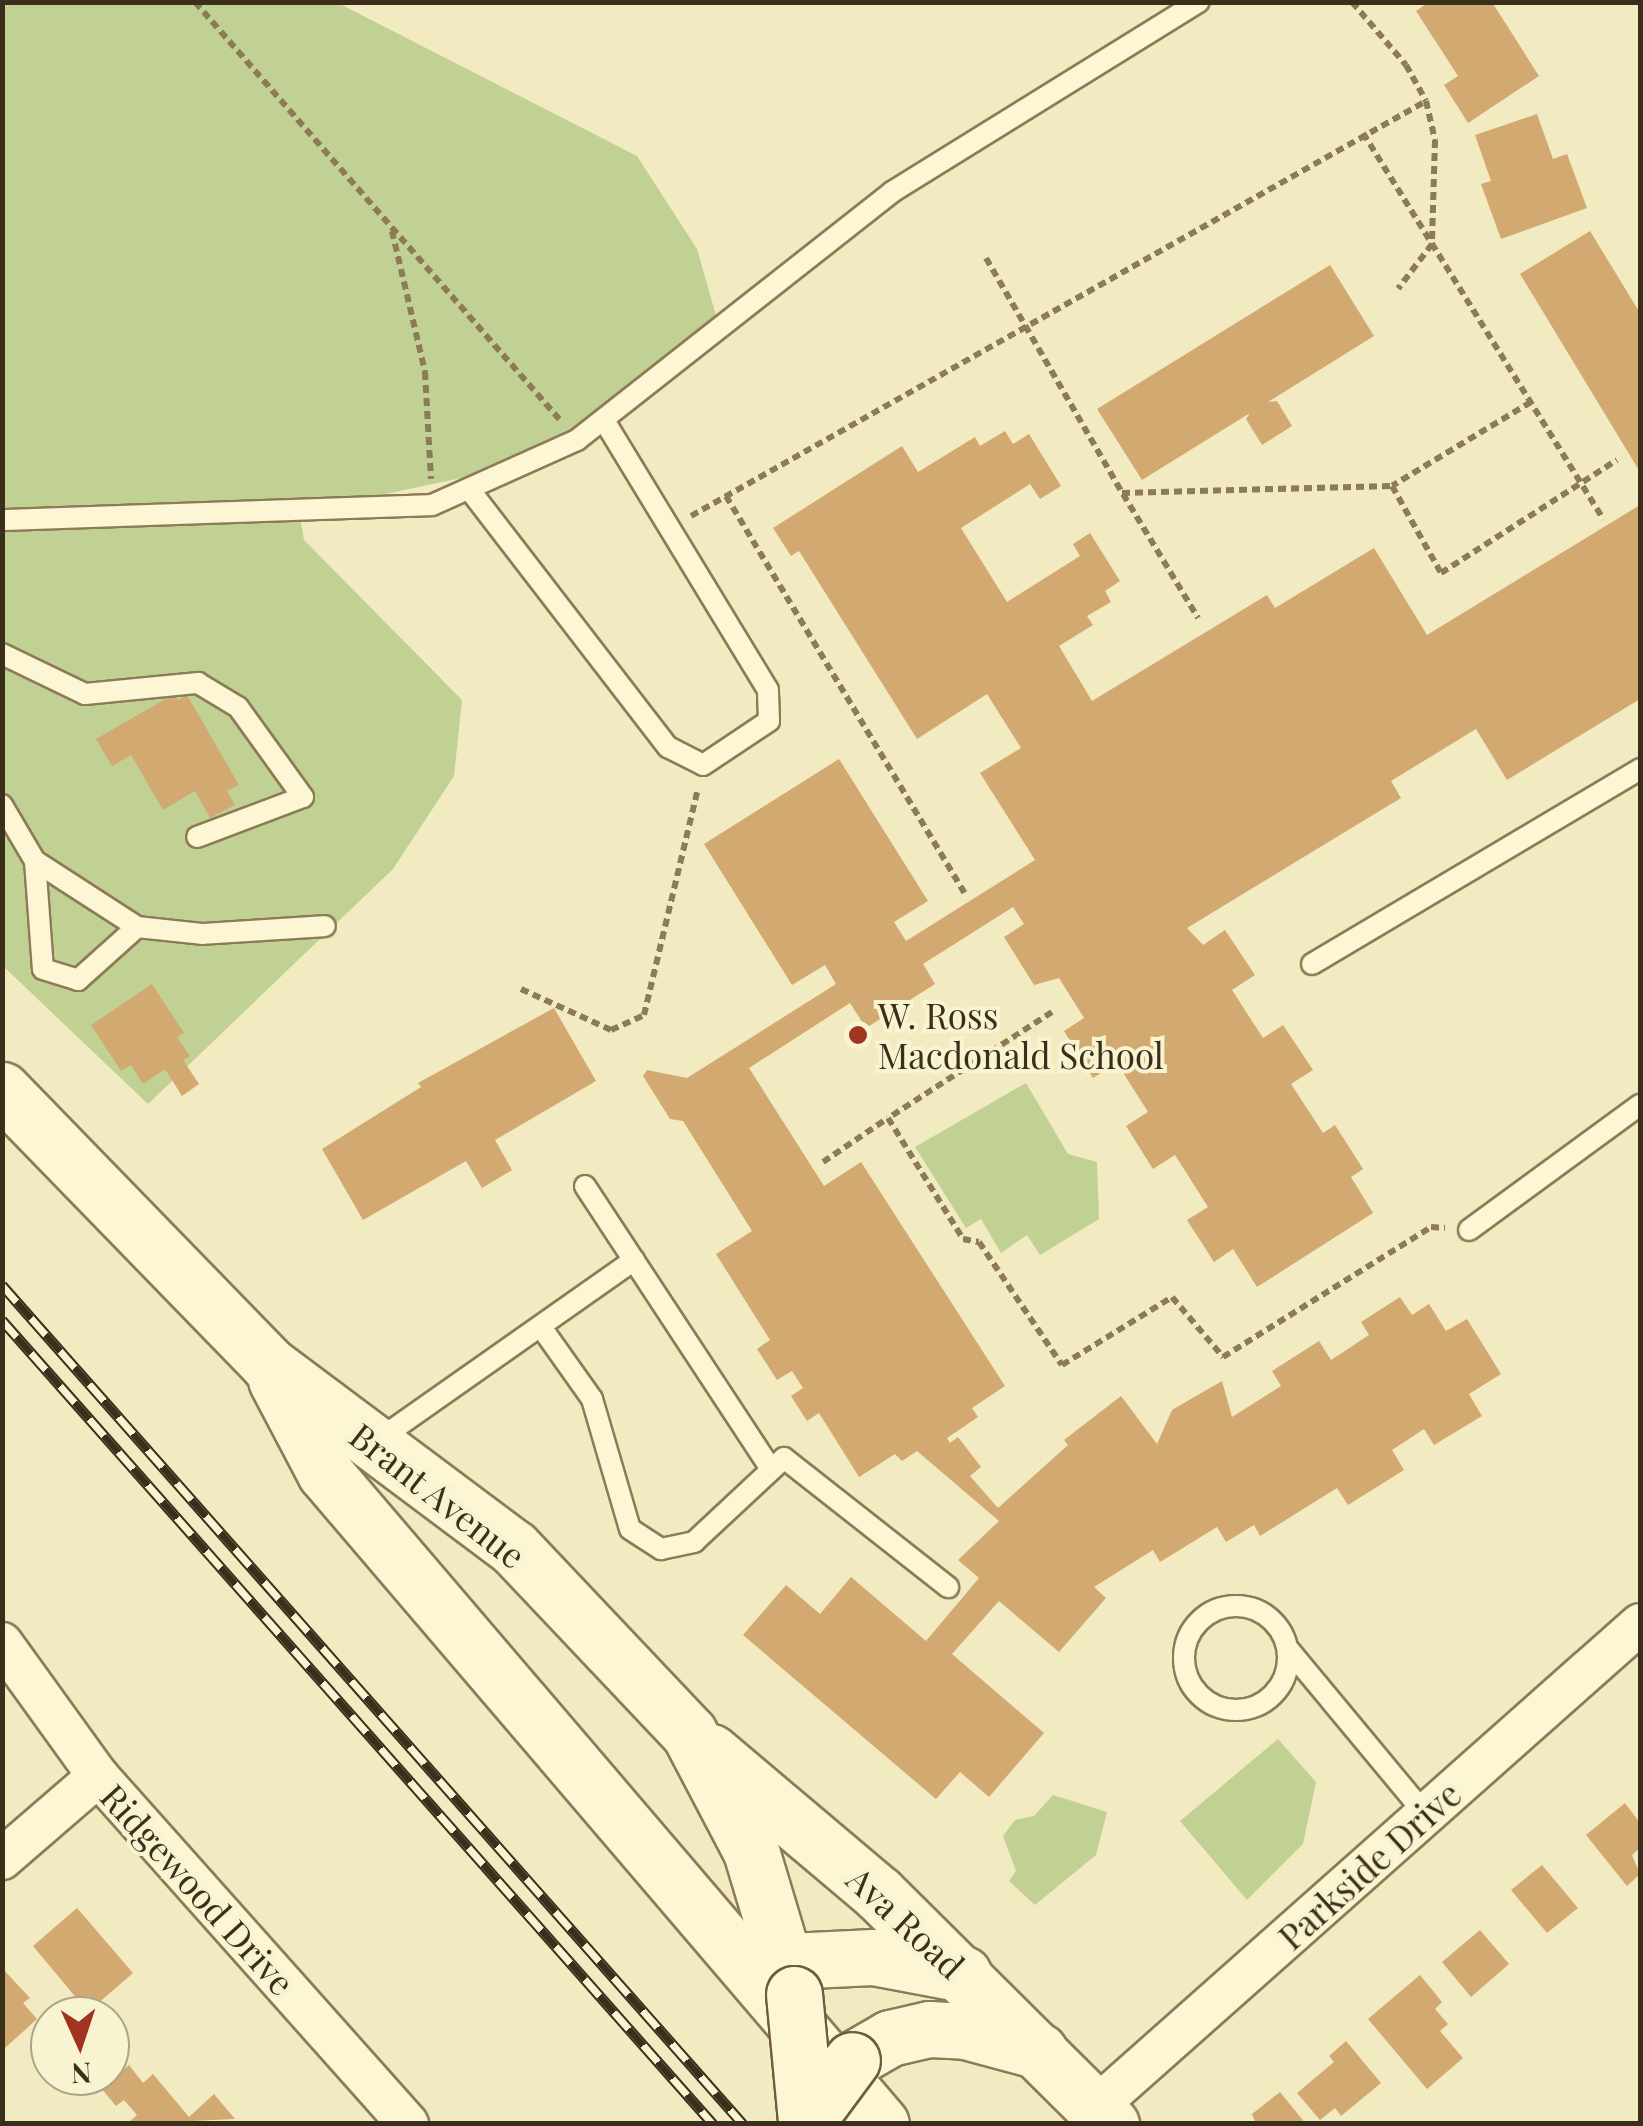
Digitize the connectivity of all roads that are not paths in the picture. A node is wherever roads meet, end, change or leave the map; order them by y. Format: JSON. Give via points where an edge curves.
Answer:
{"nodes":[{"id":1,"x":1199,"y":2,"type":"edge"},
{"id":2,"x":605,"y":422,"type":"junction"},
{"id":3,"x":469,"y":488,"type":"junction"},
{"id":4,"x":2,"y":520,"type":"edge"},
{"id":5,"x":2,"y":654,"type":"edge"},
{"id":6,"x":1640,"y":770,"type":"edge"},
{"id":7,"x":2,"y":804,"type":"edge"},
{"id":8,"x":197,"y":838,"type":"dead end"},
{"id":9,"x":35,"y":861,"type":"junction"},
{"id":10,"x":326,"y":926,"type":"dead end"},
{"id":11,"x":136,"y":927,"type":"junction"},
{"id":12,"x":1312,"y":964,"type":"dead end"},
{"id":13,"x":2,"y":1090,"type":"edge"},
{"id":14,"x":1640,"y":1105,"type":"edge"},
{"id":15,"x":585,"y":1186,"type":"dead end"},
{"id":16,"x":1469,"y":1230,"type":"road end"},
{"id":17,"x":634,"y":1260,"type":"junction"},
{"id":18,"x":541,"y":1327,"type":"junction"},
{"id":19,"x":268,"y":1364,"type":"junction"},
{"id":20,"x":374,"y":1444,"type":"junction"},
{"id":21,"x":771,"y":1469,"type":"junction"},
{"id":22,"x":948,"y":1586,"type":"dead end"},
{"id":23,"x":1640,"y":1624,"type":"edge"},
{"id":24,"x":2,"y":1643,"type":"edge"},
{"id":25,"x":1290,"y":1650,"type":"junction"},
{"id":26,"x":689,"y":1733,"type":"junction"},
{"id":27,"x":98,"y":1776,"type":"junction"},
{"id":28,"x":1426,"y":1815,"type":"junction"},
{"id":29,"x":2,"y":1859,"type":"edge"},
{"id":30,"x":963,"y":1974,"type":"junction"},
{"id":31,"x":792,"y":1978,"type":"junction"},
{"id":32,"x":1046,"y":2054,"type":"junction"},
{"id":33,"x":1104,"y":2115,"type":"edge"},
{"id":34,"x":806,"y":2123,"type":"edge"},
{"id":35,"x":408,"y":2124,"type":"edge"},
{"id":36,"x":882,"y":2124,"type":"edge"}],
"edges":[{"from":1,"to":2,"type":"lane","via":[[892,192]]},
{"from":2,"to":3,"type":"lane"},
{"from":2,"to":3,"type":"lane","via":[[768,690],[769,720],[703,765],[668,748]]},
{"from":3,"to":4,"type":"lane","via":[[432,505]]},
{"from":5,"to":8,"type":"lane","via":[[85,694],[198,683],[238,707],[304,797]]},
{"from":6,"to":12,"type":"lane"},
{"from":7,"to":9,"type":"lane"},
{"from":9,"to":11,"type":"lane"},
{"from":9,"to":11,"type":"lane","via":[[43,969],[78,980]]},
{"from":10,"to":11,"type":"lane","via":[[202,934]]},
{"from":13,"to":19,"type":"main road","name":"Brant Avenue"},
{"from":14,"to":16,"type":"lane"},
{"from":15,"to":17,"type":"lane"},
{"from":17,"to":18,"type":"lane"},
{"from":17,"to":21,"type":"lane"},
{"from":18,"to":20,"type":"lane"},
{"from":18,"to":21,"type":"lane","via":[[592,1399],[630,1529],[661,1549],[694,1542]]},
{"from":19,"to":20,"type":"main road","name":"Brant Avenue"},
{"from":19,"to":36,"type":"main road","via":[[325,1472]]},
{"from":20,"to":26,"type":"main road","name":"Brant Avenue","via":[[514,1548]]},
{"from":21,"to":22,"type":"lane","via":[[784,1458]]},
{"from":23,"to":28,"type":"street","name":"Parkside Drive"},
{"from":24,"to":27,"type":"street","name":"Ridgewood Drive"},
{"from":25,"to":25,"type":"lane","via":[[1272,1618],[1237,1605],[1202,1616],[1183,1648],[1189,1684],[1216,1709],[1253,1709],[1268,1698],[1282,1686]]},
{"from":25,"to":28,"type":"lane"},
{"from":26,"to":30,"type":"main road","name":"Ava Road"},
{"from":26,"to":31,"type":"main road","name":"Brant Avenue","via":[[752,1851]]},
{"from":27,"to":29,"type":"street"},
{"from":27,"to":35,"type":"street","name":"Ridgewood Drive"},
{"from":28,"to":33,"type":"street","name":"Parkside Drive"},
{"from":30,"to":31,"type":"main road","via":[[873,1957]]},
{"from":30,"to":32,"type":"main road","name":"Ava Road"},
{"from":31,"to":34,"type":"main road","name":"Brant Avenue","bridge":true},
{"from":32,"to":33,"type":"main road","name":"Ava Road"},
{"from":32,"to":34,"type":"main road","bridge":true,"via":[[1004,2038],[928,2029],[890,2038],[852,2060]]}]}
